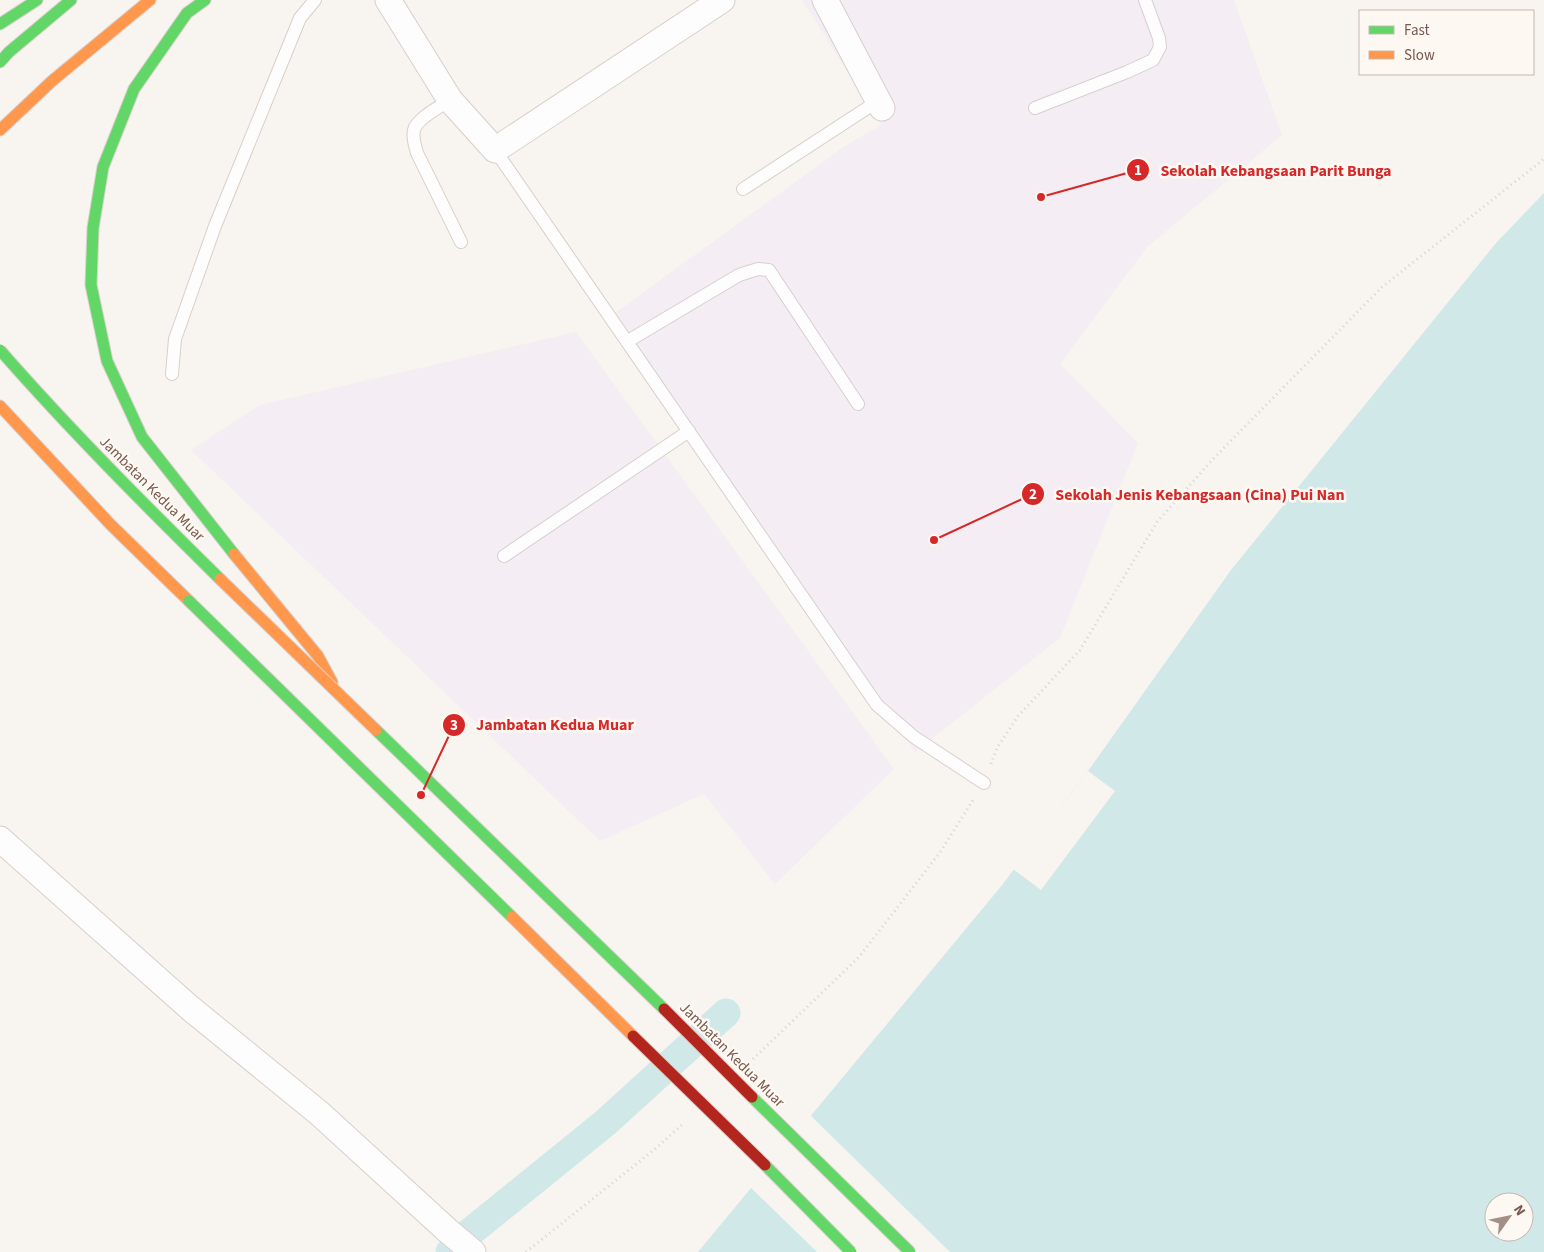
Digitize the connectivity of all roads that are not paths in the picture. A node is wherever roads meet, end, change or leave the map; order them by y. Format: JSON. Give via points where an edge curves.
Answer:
{"nodes":[{"id":1,"x":37,"y":0,"type":"edge"},
{"id":2,"x":71,"y":0,"type":"edge"},
{"id":3,"x":150,"y":0,"type":"edge"},
{"id":4,"x":204,"y":0,"type":"edge"},
{"id":5,"x":315,"y":0,"type":"edge"},
{"id":6,"x":388,"y":0,"type":"edge"},
{"id":7,"x":722,"y":0,"type":"edge"},
{"id":8,"x":825,"y":0,"type":"edge"},
{"id":9,"x":1145,"y":0,"type":"edge"},
{"id":10,"x":0,"y":24,"type":"edge"},
{"id":11,"x":0,"y":62,"type":"edge"},
{"id":12,"x":450,"y":100,"type":"junction"},
{"id":13,"x":880,"y":105,"type":"joint"},
{"id":14,"x":1035,"y":108,"type":"dead end"},
{"id":15,"x":0,"y":130,"type":"edge"},
{"id":16,"x":495,"y":150,"type":"junction"},
{"id":17,"x":743,"y":189,"type":"dead end"},
{"id":18,"x":461,"y":242,"type":"dead end"},
{"id":19,"x":628,"y":341,"type":"junction"},
{"id":20,"x":0,"y":350,"type":"edge"},
{"id":21,"x":172,"y":374,"type":"dead end"},
{"id":22,"x":858,"y":404,"type":"dead end"},
{"id":23,"x":0,"y":406,"type":"edge"},
{"id":24,"x":689,"y":431,"type":"junction"},
{"id":25,"x":504,"y":556,"type":"dead end"},
{"id":26,"x":340,"y":696,"type":"junction"},
{"id":27,"x":984,"y":783,"type":"road end"},
{"id":28,"x":0,"y":839,"type":"edge"},
{"id":29,"x":473,"y":1252,"type":"edge"},
{"id":30,"x":852,"y":1252,"type":"edge"},
{"id":31,"x":910,"y":1252,"type":"edge"}],
"edges":[{"from":1,"to":10,"type":"main road"},
{"from":2,"to":11,"type":"main road"},
{"from":3,"to":15,"type":"main road","via":[[52,81]]},
{"from":4,"to":26,"type":"main road","bridge":true,"via":[[187,14],[134,89],[104,167],[93,228],[91,285],[107,361],[142,437],[318,656]]},
{"from":5,"to":21,"type":"lane","via":[[300,18],[215,226],[176,339]]},
{"from":6,"to":12,"type":"street"},
{"from":7,"to":16,"type":"street"},
{"from":8,"to":13,"type":"street"},
{"from":9,"to":14,"type":"lane","via":[[1159,38],[1160,47],[1153,60]]},
{"from":12,"to":16,"type":"street"},
{"from":12,"to":18,"type":"lane","via":[[421,119],[414,128],[413,138]]},
{"from":13,"to":17,"type":"lane"},
{"from":16,"to":19,"type":"lane"},
{"from":19,"to":22,"type":"lane","via":[[739,275],[769,270]]},
{"from":19,"to":24,"type":"lane"},
{"from":20,"to":26,"type":"main road","name":"Jambatan Kedua Muar","bridge":true,"via":[[134,494]]},
{"from":23,"to":30,"type":"main road","bridge":true,"via":[[111,525]]},
{"from":24,"to":25,"type":"lane"},
{"from":24,"to":27,"type":"lane","via":[[877,705],[914,737]]},
{"from":26,"to":31,"type":"main road","name":"Jambatan Kedua Muar","bridge":true},
{"from":28,"to":29,"type":"street","via":[[190,1008],[320,1113]]}]}
